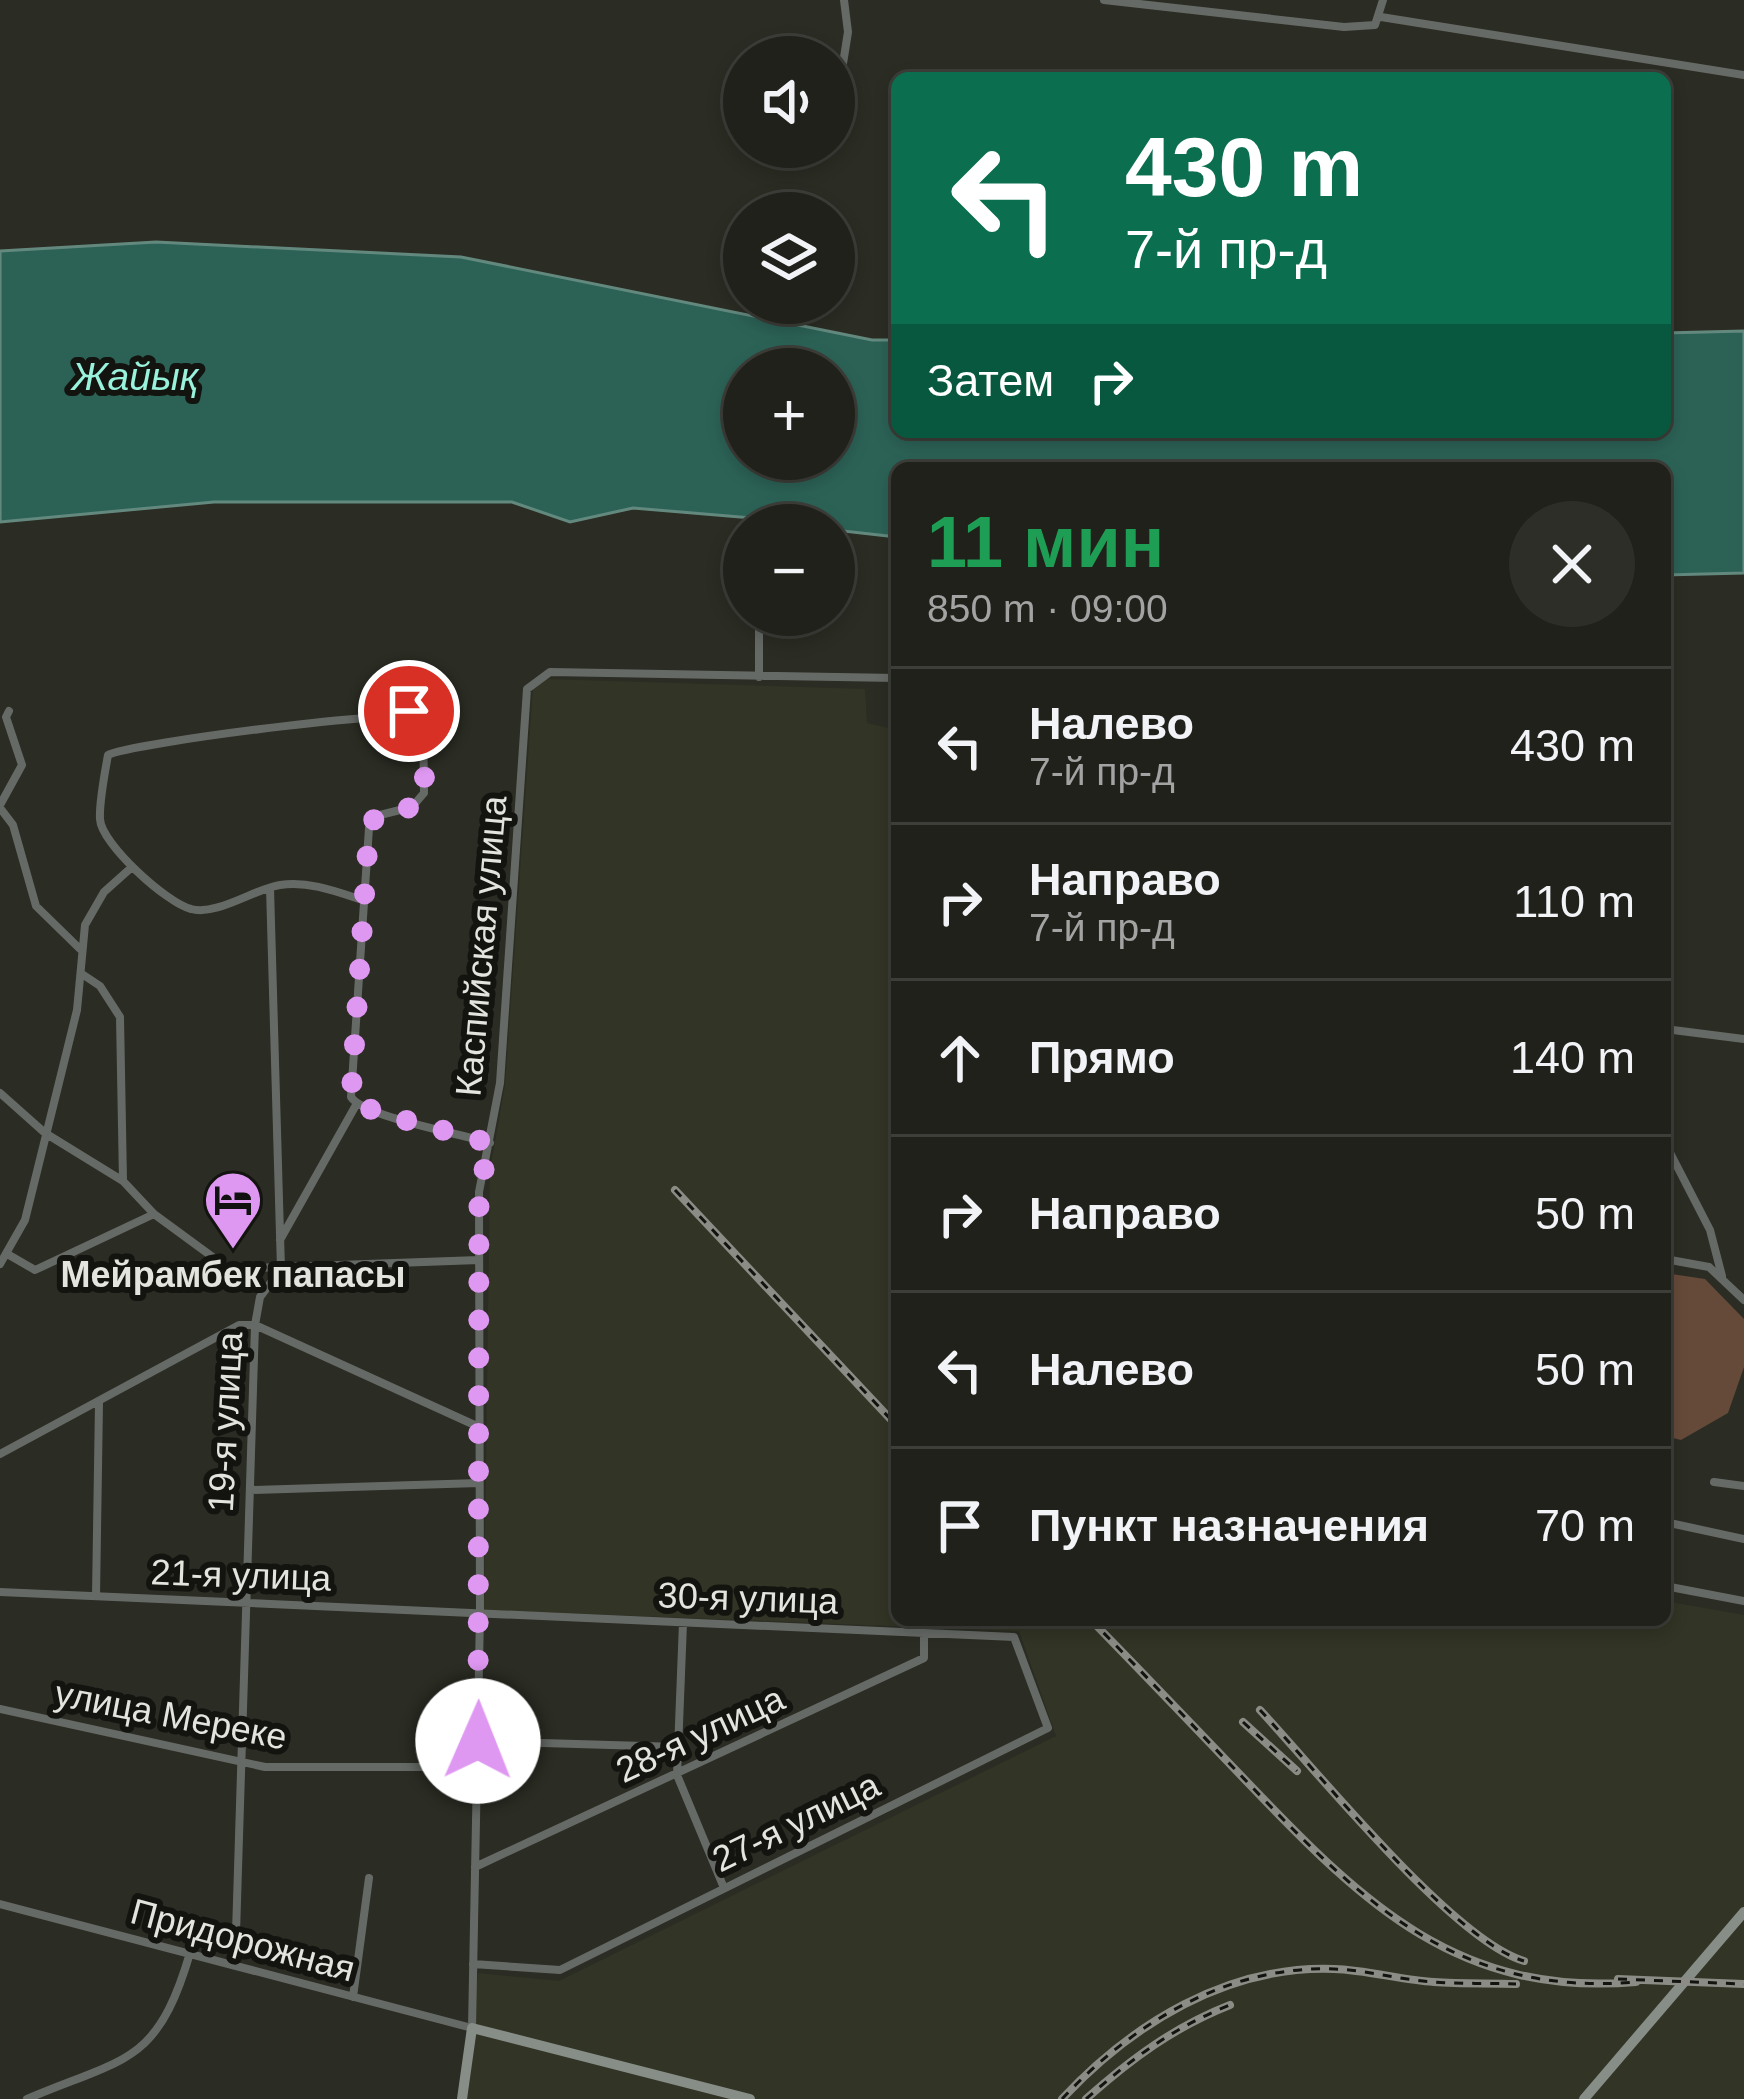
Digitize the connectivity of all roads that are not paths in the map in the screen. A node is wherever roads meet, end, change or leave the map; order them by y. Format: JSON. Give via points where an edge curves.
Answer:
{"nodes":[{"id":1,"x":844,"y":0,"type":"edge"},
{"id":2,"x":1104,"y":0,"type":"edge"},
{"id":3,"x":1383,"y":0,"type":"edge"},
{"id":4,"x":1381,"y":17,"type":"junction"},
{"id":5,"x":847,"y":36,"type":"edge"},
{"id":6,"x":1744,"y":75,"type":"edge"},
{"id":7,"x":759,"y":636,"type":"edge"},
{"id":8,"x":759,"y":677,"type":"junction"},
{"id":9,"x":891,"y":678,"type":"edge"},
{"id":10,"x":9,"y":711,"type":"dead end"},
{"id":11,"x":0,"y":807,"type":"edge"},
{"id":12,"x":132,"y":867,"type":"junction"},
{"id":13,"x":270,"y":888,"type":"junction"},
{"id":14,"x":362,"y":899,"type":"junction"},
{"id":15,"x":82,"y":950,"type":"junction"},
{"id":16,"x":81,"y":973,"type":"junction"},
{"id":17,"x":1671,"y":1030,"type":"edge"},
{"id":18,"x":1744,"y":1039,"type":"edge"},
{"id":19,"x":0,"y":1093,"type":"edge"},
{"id":20,"x":356,"y":1105,"type":"junction"},
{"id":21,"x":45,"y":1133,"type":"junction"},
{"id":22,"x":490,"y":1143,"type":"junction"},
{"id":23,"x":1671,"y":1155,"type":"edge"},
{"id":24,"x":123,"y":1181,"type":"junction"},
{"id":25,"x":154,"y":1214,"type":"junction"},
{"id":26,"x":278,"y":1244,"type":"junction"},
{"id":27,"x":9,"y":1255,"type":"junction"},
{"id":28,"x":478,"y":1260,"type":"junction"},
{"id":29,"x":1671,"y":1260,"type":"edge"},
{"id":30,"x":0,"y":1264,"type":"edge"},
{"id":31,"x":280,"y":1269,"type":"junction"},
{"id":32,"x":1722,"y":1276,"type":"junction"},
{"id":33,"x":1744,"y":1300,"type":"edge"},
{"id":34,"x":255,"y":1325,"type":"junction"},
{"id":35,"x":99,"y":1403,"type":"junction"},
{"id":36,"x":479,"y":1427,"type":"junction"},
{"id":37,"x":0,"y":1454,"type":"edge"},
{"id":38,"x":1714,"y":1482,"type":"dead end"},
{"id":39,"x":479,"y":1483,"type":"junction"},
{"id":40,"x":1744,"y":1486,"type":"edge"},
{"id":41,"x":250,"y":1490,"type":"junction"},
{"id":42,"x":1671,"y":1523,"type":"edge"},
{"id":43,"x":1744,"y":1539,"type":"edge"},
{"id":44,"x":1671,"y":1587,"type":"edge"},
{"id":45,"x":0,"y":1592,"type":"edge"},
{"id":46,"x":96,"y":1596,"type":"junction"},
{"id":47,"x":1744,"y":1600,"type":"edge"},
{"id":48,"x":243,"y":1602,"type":"junction"},
{"id":49,"x":480,"y":1614,"type":"junction"},
{"id":50,"x":683,"y":1622,"type":"junction"},
{"id":51,"x":924,"y":1633,"type":"junction"},
{"id":52,"x":1014,"y":1637,"type":"joint"},
{"id":53,"x":0,"y":1709,"type":"edge"},
{"id":54,"x":478,"y":1741,"type":"junction"},
{"id":55,"x":679,"y":1747,"type":"junction"},
{"id":56,"x":241,"y":1761,"type":"junction"},
{"id":57,"x":477,"y":1767,"type":"junction"},
{"id":58,"x":676,"y":1775,"type":"junction"},
{"id":59,"x":475,"y":1867,"type":"junction"},
{"id":60,"x":368,"y":1878,"type":"dead end"},
{"id":61,"x":724,"y":1888,"type":"junction"},
{"id":62,"x":0,"y":1904,"type":"edge"},
{"id":63,"x":1744,"y":1912,"type":"edge"},
{"id":64,"x":190,"y":1953,"type":"junction"},
{"id":65,"x":473,"y":1964,"type":"junction"},
{"id":66,"x":235,"y":1966,"type":"junction"},
{"id":67,"x":353,"y":1996,"type":"junction"},
{"id":68,"x":472,"y":2028,"type":"junction"},
{"id":69,"x":27,"y":2099,"type":"edge"},
{"id":70,"x":462,"y":2099,"type":"edge"},
{"id":71,"x":750,"y":2099,"type":"edge"},
{"id":72,"x":1584,"y":2099,"type":"edge"}],
"edges":[{"from":1,"to":5,"type":"street"},
{"from":2,"to":4,"type":"street","via":[[1344,27],[1375,25]]},
{"from":3,"to":4,"type":"street"},
{"from":4,"to":6,"type":"street"},
{"from":7,"to":8,"type":"street"},
{"from":8,"to":9,"type":"street"},
{"from":8,"to":22,"type":"street","name":"Каспийская улица","via":[[550,672],[527,689]]},
{"from":10,"to":11,"type":"street","via":[[22,764]]},
{"from":11,"to":15,"type":"street","via":[[13,825],[36,906]]},
{"from":12,"to":13,"type":"street","via":[[195,910]]},
{"from":12,"to":14,"type":"street","via":[[100,819],[114,751],[418,712],[426,722],[424,793],[412,807],[376,816]]},
{"from":12,"to":15,"type":"street","via":[[93,908]]},
{"from":13,"to":14,"type":"street","via":[[304,884]]},
{"from":13,"to":26,"type":"street","name":"19-я улица"},
{"from":14,"to":20,"type":"street","via":[[350,1081]]},
{"from":15,"to":16,"type":"street"},
{"from":16,"to":21,"type":"street"},
{"from":16,"to":24,"type":"street","via":[[120,1017]]},
{"from":17,"to":18,"type":"street"},
{"from":19,"to":21,"type":"street"},
{"from":20,"to":22,"type":"street"},
{"from":20,"to":26,"type":"street"},
{"from":21,"to":24,"type":"street"},
{"from":21,"to":27,"type":"street"},
{"from":22,"to":28,"type":"street","name":"Каспийская улица"},
{"from":23,"to":32,"type":"street","via":[[1710,1230]]},
{"from":24,"to":25,"type":"street"},
{"from":25,"to":27,"type":"street","via":[[35,1270]]},
{"from":25,"to":31,"type":"street","via":[[217,1264]]},
{"from":26,"to":31,"type":"street","name":"19-я улица"},
{"from":27,"to":30,"type":"street"},
{"from":28,"to":31,"type":"street"},
{"from":28,"to":36,"type":"street","name":"Каспийская улица"},
{"from":29,"to":32,"type":"street"},
{"from":31,"to":34,"type":"street","name":"19-я улица","via":[[260,1297]]},
{"from":32,"to":33,"type":"street"},
{"from":34,"to":35,"type":"street","via":[[239,1325]]},
{"from":34,"to":36,"type":"street"},
{"from":34,"to":41,"type":"street","name":"19-я улица"},
{"from":35,"to":37,"type":"street"},
{"from":35,"to":46,"type":"street"},
{"from":36,"to":39,"type":"street","name":"Каспийская улица"},
{"from":38,"to":40,"type":"street"},
{"from":39,"to":41,"type":"street"},
{"from":39,"to":49,"type":"street","name":"Каспийская улица"},
{"from":41,"to":48,"type":"street","name":"19-я улица"},
{"from":42,"to":43,"type":"street"},
{"from":44,"to":47,"type":"street"},
{"from":45,"to":46,"type":"street","name":"21-я улица"},
{"from":46,"to":48,"type":"street","name":"21-я улица"},
{"from":48,"to":49,"type":"street","name":"21-я улица"},
{"from":48,"to":56,"type":"street","name":"19-я улица"},
{"from":49,"to":50,"type":"street","name":"30-я улица"},
{"from":49,"to":54,"type":"street","name":"Каспийская улица"},
{"from":50,"to":51,"type":"street","name":"30-я улица"},
{"from":50,"to":55,"type":"street"},
{"from":51,"to":52,"type":"street","name":"30-я улица"},
{"from":51,"to":58,"type":"street","name":"28-я улица","via":[[924,1658]]},
{"from":52,"to":61,"type":"street","name":"27-я улица","via":[[1048,1727]]},
{"from":53,"to":56,"type":"street","name":"улица Мереке"},
{"from":54,"to":55,"type":"street"},
{"from":54,"to":57,"type":"street","name":"Каспийская улица"},
{"from":55,"to":58,"type":"street"},
{"from":56,"to":57,"type":"street","name":"улица Мереке"},
{"from":56,"to":66,"type":"street","name":"19-я улица"},
{"from":57,"to":59,"type":"street","name":"Каспийская улица"},
{"from":58,"to":59,"type":"street","name":"28-я улица"},
{"from":58,"to":61,"type":"street"},
{"from":59,"to":65,"type":"street","name":"Каспийская улица"},
{"from":60,"to":67,"type":"street"},
{"from":61,"to":65,"type":"street","name":"27-я улица","via":[[560,1970]]},
{"from":62,"to":64,"type":"street","name":"Придорожная"},
{"from":63,"to":72,"type":"street"},
{"from":64,"to":66,"type":"street","name":"Придорожная"},
{"from":64,"to":69,"type":"street","via":[[159,2032],[133,2055]]},
{"from":65,"to":68,"type":"street","name":"Каспийская улица"},
{"from":66,"to":67,"type":"street","name":"Придорожная"},
{"from":67,"to":68,"type":"street","name":"Придорожная"},
{"from":68,"to":70,"type":"street"},
{"from":68,"to":71,"type":"street"}]}
